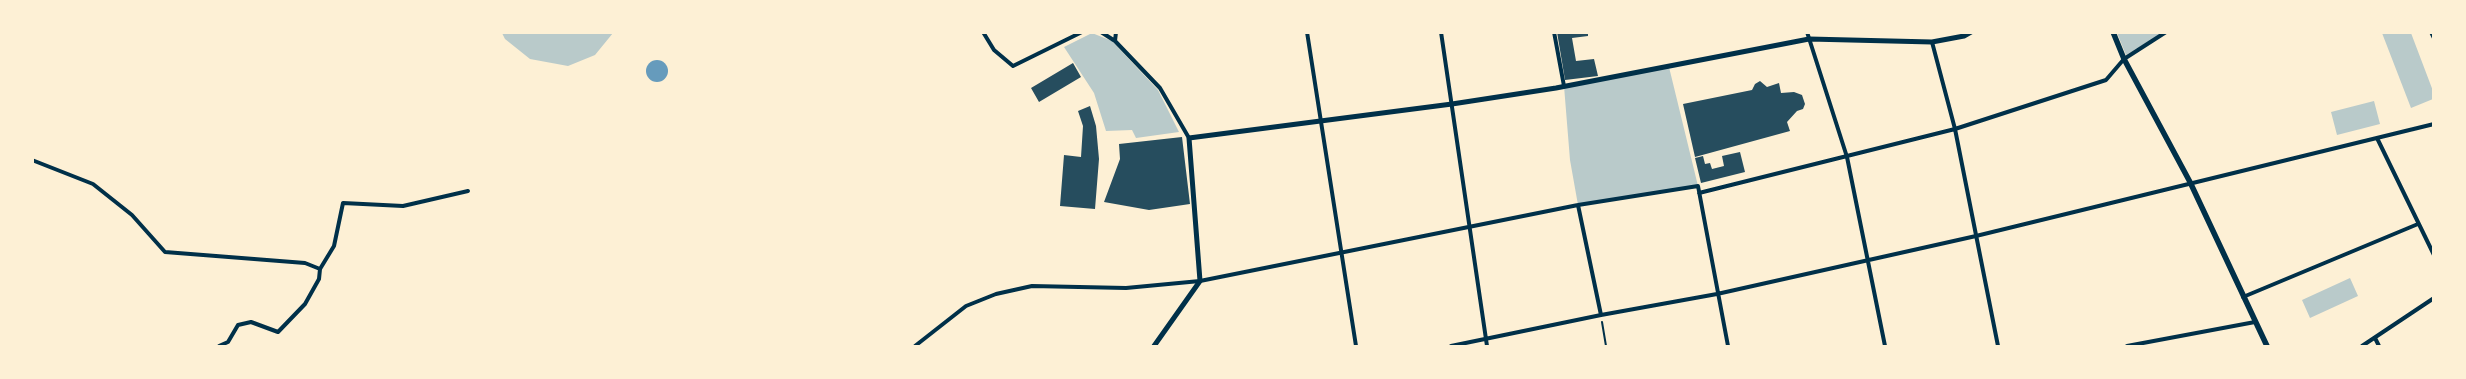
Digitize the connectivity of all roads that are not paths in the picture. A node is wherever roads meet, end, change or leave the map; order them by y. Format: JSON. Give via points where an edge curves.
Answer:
{"nodes":[{"id":1,"x":983,"y":32,"type":"edge"},
{"id":2,"x":1082,"y":32,"type":"edge"},
{"id":3,"x":1100,"y":32,"type":"edge"},
{"id":4,"x":1116,"y":32,"type":"edge"},
{"id":5,"x":1307,"y":32,"type":"edge"},
{"id":6,"x":1441,"y":32,"type":"edge"},
{"id":7,"x":1554,"y":32,"type":"edge"},
{"id":8,"x":1971,"y":32,"type":"edge"},
{"id":9,"x":2113,"y":32,"type":"edge"},
{"id":10,"x":2166,"y":32,"type":"edge"},
{"id":11,"x":2431,"y":32,"type":"edge"},
{"id":12,"x":1808,"y":36,"type":"edge"},
{"id":13,"x":2434,"y":38,"type":"edge"},
{"id":14,"x":1115,"y":41,"type":"junction"},
{"id":15,"x":1932,"y":42,"type":"junction"},
{"id":16,"x":2124,"y":59,"type":"junction"},
{"id":17,"x":1564,"y":86,"type":"junction"},
{"id":18,"x":1452,"y":104,"type":"junction"},
{"id":19,"x":1322,"y":122,"type":"junction"},
{"id":20,"x":2434,"y":124,"type":"edge"},
{"id":21,"x":1956,"y":128,"type":"junction"},
{"id":22,"x":1189,"y":138,"type":"junction"},
{"id":23,"x":2377,"y":138,"type":"junction"},
{"id":24,"x":1847,"y":157,"type":"junction"},
{"id":25,"x":32,"y":160,"type":"edge"},
{"id":26,"x":2190,"y":182,"type":"junction"},
{"id":27,"x":468,"y":191,"type":"dead end"},
{"id":28,"x":1700,"y":193,"type":"junction"},
{"id":29,"x":1578,"y":205,"type":"junction"},
{"id":30,"x":2418,"y":224,"type":"junction"},
{"id":31,"x":1468,"y":229,"type":"junction"},
{"id":32,"x":1976,"y":236,"type":"junction"},
{"id":33,"x":1342,"y":252,"type":"junction"},
{"id":34,"x":2434,"y":255,"type":"edge"},
{"id":35,"x":1868,"y":259,"type":"junction"},
{"id":36,"x":320,"y":268,"type":"junction"},
{"id":37,"x":1200,"y":281,"type":"junction"},
{"id":38,"x":1717,"y":294,"type":"junction"},
{"id":39,"x":2243,"y":297,"type":"junction"},
{"id":40,"x":2434,"y":298,"type":"edge"},
{"id":41,"x":1601,"y":314,"type":"junction"},
{"id":42,"x":2255,"y":322,"type":"junction"},
{"id":43,"x":2375,"y":338,"type":"junction"},
{"id":44,"x":1486,"y":340,"type":"junction"},
{"id":45,"x":2148,"y":344,"type":"edge"},
{"id":46,"x":219,"y":346,"type":"edge"},
{"id":47,"x":915,"y":346,"type":"edge"},
{"id":48,"x":1154,"y":346,"type":"edge"},
{"id":49,"x":1356,"y":346,"type":"edge"},
{"id":50,"x":1451,"y":346,"type":"edge"},
{"id":51,"x":1487,"y":346,"type":"edge"},
{"id":52,"x":1728,"y":346,"type":"edge"},
{"id":53,"x":1885,"y":346,"type":"edge"},
{"id":54,"x":1998,"y":346,"type":"edge"},
{"id":55,"x":2127,"y":346,"type":"edge"},
{"id":56,"x":2266,"y":346,"type":"edge"},
{"id":57,"x":2362,"y":346,"type":"edge"},
{"id":58,"x":2379,"y":346,"type":"edge"}],
"edges":[{"from":1,"to":2,"type":"street","via":[[994,50],[1013,66]]},
{"from":3,"to":14,"type":"street"},
{"from":4,"to":14,"type":"street"},
{"from":5,"to":19,"type":"street"},
{"from":6,"to":18,"type":"street"},
{"from":7,"to":17,"type":"street"},
{"from":8,"to":15,"type":"street"},
{"from":9,"to":16,"type":"main road"},
{"from":10,"to":16,"type":"street"},
{"from":11,"to":13,"type":"street"},
{"from":12,"to":15,"type":"street"},
{"from":12,"to":17,"type":"street"},
{"from":12,"to":24,"type":"street"},
{"from":14,"to":22,"type":"street","via":[[1160,88]]},
{"from":15,"to":21,"type":"street"},
{"from":16,"to":21,"type":"street","via":[[2106,80]]},
{"from":16,"to":26,"type":"main road"},
{"from":17,"to":18,"type":"street"},
{"from":18,"to":19,"type":"street"},
{"from":18,"to":31,"type":"street"},
{"from":19,"to":22,"type":"street"},
{"from":19,"to":33,"type":"street"},
{"from":20,"to":23,"type":"street"},
{"from":21,"to":24,"type":"street"},
{"from":21,"to":32,"type":"street"},
{"from":22,"to":37,"type":"street"},
{"from":23,"to":26,"type":"street"},
{"from":23,"to":30,"type":"street"},
{"from":24,"to":28,"type":"street"},
{"from":24,"to":35,"type":"street"},
{"from":25,"to":36,"type":"street","via":[[93,184],[132,215],[166,252]]},
{"from":26,"to":32,"type":"street"},
{"from":26,"to":39,"type":"main road"},
{"from":27,"to":36,"type":"street","via":[[403,206],[343,203],[334,246]]},
{"from":28,"to":29,"type":"street","via":[[1698,186]]},
{"from":28,"to":38,"type":"street"},
{"from":29,"to":31,"type":"street"},
{"from":29,"to":41,"type":"street"},
{"from":30,"to":34,"type":"street"},
{"from":30,"to":39,"type":"street"},
{"from":31,"to":33,"type":"street"},
{"from":31,"to":44,"type":"street"},
{"from":32,"to":35,"type":"street"},
{"from":32,"to":54,"type":"street"},
{"from":33,"to":37,"type":"street"},
{"from":33,"to":49,"type":"street"},
{"from":35,"to":38,"type":"street"},
{"from":35,"to":53,"type":"street"},
{"from":36,"to":46,"type":"street","via":[[319,279],[305,304],[278,332],[251,322],[238,325],[228,342]]},
{"from":37,"to":47,"type":"street","via":[[1126,288],[1032,286],[996,294],[966,306]]},
{"from":37,"to":48,"type":"street"},
{"from":38,"to":41,"type":"street"},
{"from":38,"to":52,"type":"street"},
{"from":39,"to":42,"type":"main road"},
{"from":40,"to":43,"type":"street"},
{"from":41,"to":44,"type":"street"},
{"from":42,"to":45,"type":"street"},
{"from":42,"to":56,"type":"main road"},
{"from":43,"to":57,"type":"street"},
{"from":43,"to":58,"type":"street"},
{"from":44,"to":50,"type":"street"},
{"from":44,"to":51,"type":"street"},
{"from":45,"to":55,"type":"street"}]}
